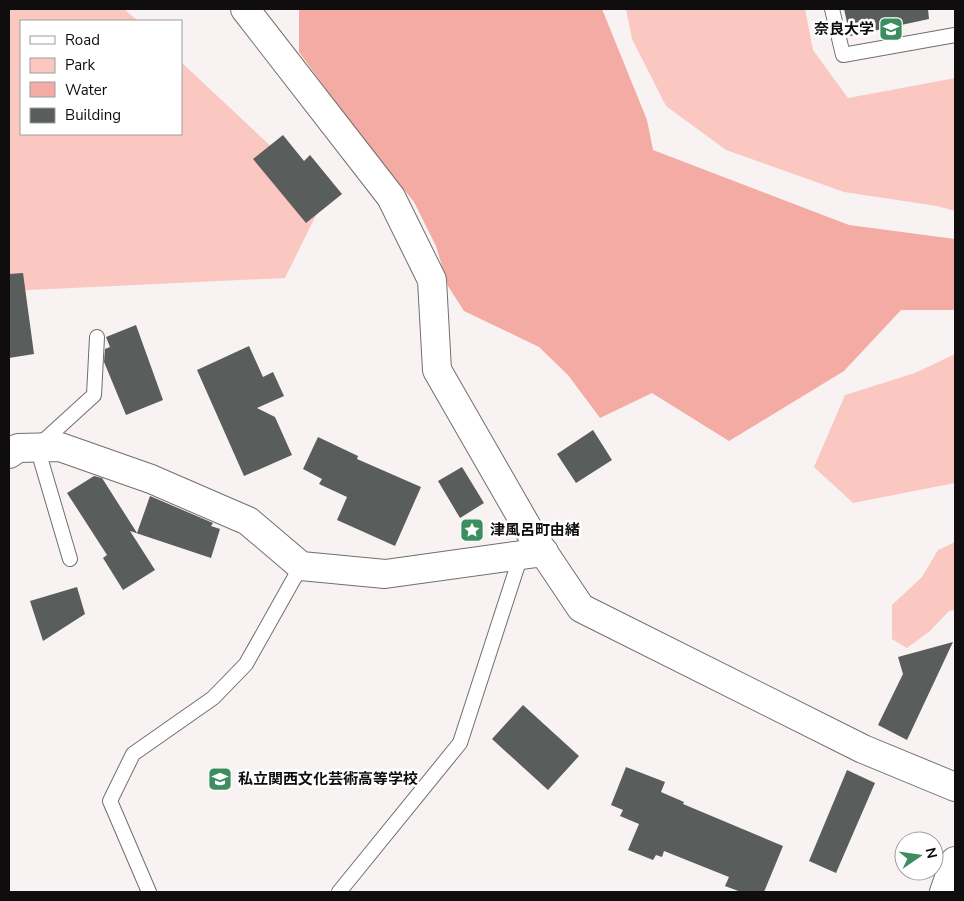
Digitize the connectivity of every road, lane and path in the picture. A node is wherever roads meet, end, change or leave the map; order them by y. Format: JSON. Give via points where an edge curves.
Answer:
{"nodes":[{"id":1,"x":245,"y":9,"type":"edge"},
{"id":2,"x":832,"y":9,"type":"edge"},
{"id":3,"x":955,"y":35,"type":"edge"},
{"id":4,"x":97,"y":337,"type":"dead end"},
{"id":5,"x":37,"y":447,"type":"junction"},
{"id":6,"x":9,"y":454,"type":"edge"},
{"id":7,"x":532,"y":554,"type":"junction"},
{"id":8,"x":70,"y":559,"type":"dead end"},
{"id":9,"x":300,"y":566,"type":"junction"},
{"id":10,"x":955,"y":788,"type":"edge"},
{"id":11,"x":955,"y":861,"type":"edge"},
{"id":12,"x":149,"y":892,"type":"edge"},
{"id":13,"x":339,"y":892,"type":"edge"},
{"id":14,"x":944,"y":892,"type":"edge"}],
"edges":[{"from":1,"to":7,"type":"street","via":[[391,196],[432,280],[436,370],[530,532]]},
{"from":2,"to":3,"type":"lane","via":[[843,55]]},
{"from":4,"to":5,"type":"lane","via":[[94,395]]},
{"from":5,"to":6,"type":"street","via":[[18,448]]},
{"from":5,"to":8,"type":"lane"},
{"from":5,"to":9,"type":"street","via":[[69,450],[151,479],[248,521]]},
{"from":7,"to":9,"type":"street","via":[[385,574]]},
{"from":7,"to":10,"type":"street","via":[[581,608],[863,749]]},
{"from":7,"to":13,"type":"lane","via":[[460,743]]},
{"from":9,"to":12,"type":"lane","via":[[246,664],[213,698],[133,754],[110,802]]},
{"from":11,"to":14,"type":"street"}]}
